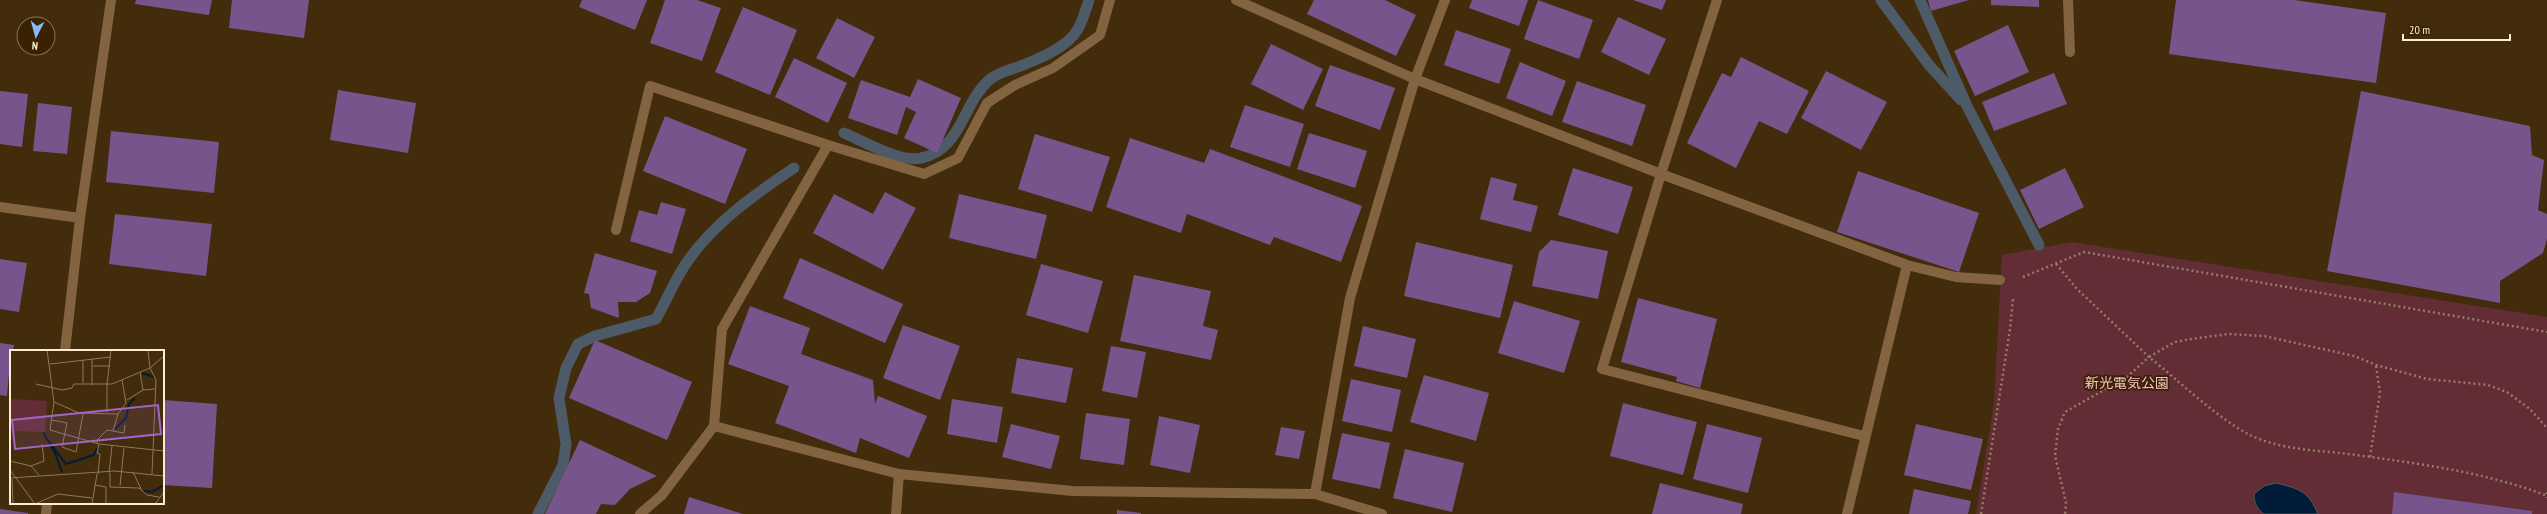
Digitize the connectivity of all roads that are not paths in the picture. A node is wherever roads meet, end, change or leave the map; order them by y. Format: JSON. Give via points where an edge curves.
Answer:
{"nodes":[{"id":1,"x":111,"y":0,"type":"edge"},
{"id":2,"x":1110,"y":0,"type":"edge"},
{"id":3,"x":1236,"y":0,"type":"edge"},
{"id":4,"x":1445,"y":0,"type":"edge"},
{"id":5,"x":1717,"y":0,"type":"edge"},
{"id":6,"x":2068,"y":0,"type":"edge"},
{"id":7,"x":2070,"y":52,"type":"dead end"},
{"id":8,"x":1415,"y":78,"type":"junction"},
{"id":9,"x":828,"y":145,"type":"junction"},
{"id":10,"x":1661,"y":174,"type":"junction"},
{"id":11,"x":0,"y":207,"type":"edge"},
{"id":12,"x":80,"y":218,"type":"junction"},
{"id":13,"x":616,"y":230,"type":"dead end"},
{"id":14,"x":1907,"y":265,"type":"junction"},
{"id":15,"x":2000,"y":280,"type":"dead end"},
{"id":16,"x":65,"y":350,"type":"edge"},
{"id":17,"x":714,"y":426,"type":"junction"},
{"id":18,"x":1864,"y":436,"type":"junction"},
{"id":19,"x":899,"y":474,"type":"junction"},
{"id":20,"x":1315,"y":494,"type":"junction"},
{"id":21,"x":47,"y":504,"type":"edge"},
{"id":22,"x":46,"y":514,"type":"edge"},
{"id":23,"x":640,"y":514,"type":"edge"},
{"id":24,"x":896,"y":514,"type":"edge"},
{"id":25,"x":1382,"y":514,"type":"edge"},
{"id":26,"x":1847,"y":514,"type":"edge"}],
"edges":[{"from":1,"to":12,"type":"street"},
{"from":2,"to":9,"type":"street","via":[[1100,35],[1053,68],[1015,85],[987,103],[958,158],[924,174]]},
{"from":3,"to":8,"type":"street"},
{"from":4,"to":8,"type":"street"},
{"from":5,"to":10,"type":"street"},
{"from":6,"to":7,"type":"street"},
{"from":8,"to":10,"type":"street"},
{"from":8,"to":20,"type":"street","via":[[1350,298]]},
{"from":9,"to":13,"type":"street","via":[[650,86]]},
{"from":9,"to":17,"type":"street","via":[[722,329]]},
{"from":10,"to":14,"type":"street"},
{"from":10,"to":18,"type":"street","via":[[1602,369]]},
{"from":11,"to":12,"type":"street"},
{"from":12,"to":16,"type":"street"},
{"from":14,"to":15,"type":"street","via":[[1956,278]]},
{"from":14,"to":18,"type":"street"},
{"from":17,"to":19,"type":"street"},
{"from":17,"to":23,"type":"street","via":[[662,495]]},
{"from":18,"to":26,"type":"street"},
{"from":19,"to":20,"type":"street","via":[[1073,491]]},
{"from":19,"to":24,"type":"street"},
{"from":20,"to":25,"type":"street"},
{"from":21,"to":22,"type":"street"}]}
